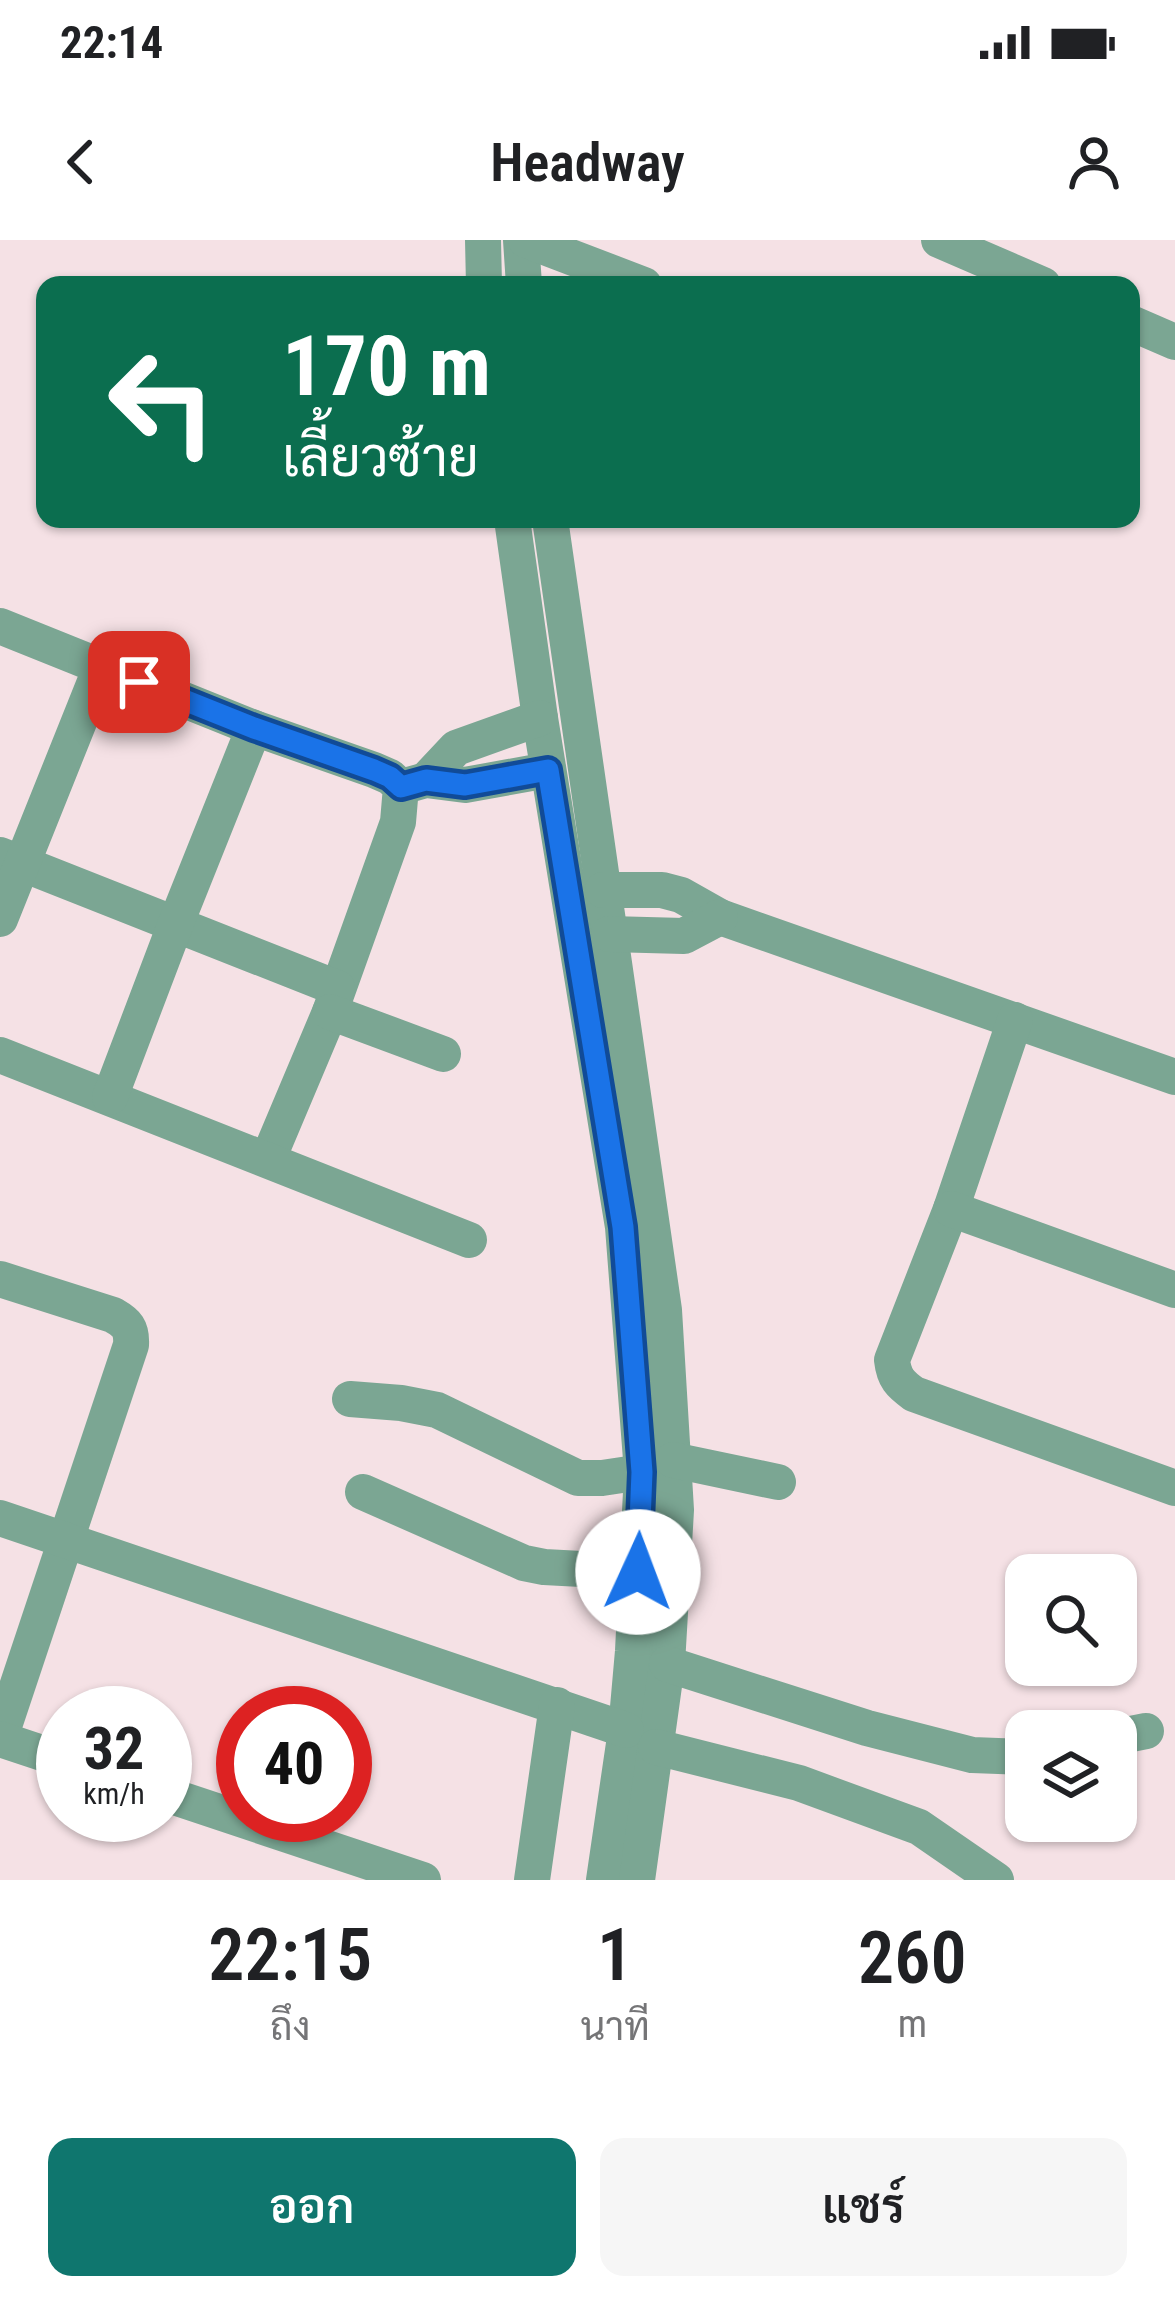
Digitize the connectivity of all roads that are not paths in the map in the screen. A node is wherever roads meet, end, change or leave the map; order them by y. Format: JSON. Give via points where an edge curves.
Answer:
{"nodes":[{"id":1,"x":483,"y":240,"type":"edge"},
{"id":2,"x":523,"y":240,"type":"edge"},
{"id":3,"x":939,"y":240,"type":"edge"},
{"id":4,"x":484,"y":276,"type":"edge"},
{"id":5,"x":524,"y":276,"type":"edge"},
{"id":6,"x":620,"y":276,"type":"edge"},
{"id":7,"x":1021,"y":276,"type":"edge"},
{"id":8,"x":1140,"y":327,"type":"edge"},
{"id":9,"x":1175,"y":342,"type":"edge"},
{"id":10,"x":513,"y":528,"type":"edge"},
{"id":11,"x":551,"y":528,"type":"edge"},
{"id":12,"x":0,"y":626,"type":"edge"},
{"id":13,"x":101,"y":667,"type":"junction"},
{"id":14,"x":540,"y":718,"type":"junction"},
{"id":15,"x":254,"y":728,"type":"junction"},
{"id":16,"x":548,"y":770,"type":"junction"},
{"id":17,"x":413,"y":784,"type":"junction"},
{"id":18,"x":11,"y":859,"type":"edge"},
{"id":19,"x":603,"y":890,"type":"junction"},
{"id":20,"x":720,"y":917,"type":"junction"},
{"id":21,"x":0,"y":919,"type":"edge"},
{"id":22,"x":176,"y":923,"type":"junction"},
{"id":23,"x":609,"y":934,"type":"junction"},
{"id":24,"x":334,"y":1000,"type":"junction"},
{"id":25,"x":1015,"y":1019,"type":"junction"},
{"id":26,"x":443,"y":1054,"type":"dead end"},
{"id":27,"x":0,"y":1055,"type":"edge"},
{"id":28,"x":1175,"y":1077,"type":"edge"},
{"id":29,"x":110,"y":1097,"type":"junction"},
{"id":30,"x":268,"y":1159,"type":"junction"},
{"id":31,"x":951,"y":1209,"type":"junction"},
{"id":32,"x":469,"y":1240,"type":"dead end"},
{"id":33,"x":0,"y":1279,"type":"edge"},
{"id":34,"x":1175,"y":1290,"type":"edge"},
{"id":35,"x":350,"y":1400,"type":"dead end"},
{"id":36,"x":657,"y":1466,"type":"junction"},
{"id":37,"x":778,"y":1482,"type":"dead end"},
{"id":38,"x":1175,"y":1488,"type":"edge"},
{"id":39,"x":363,"y":1492,"type":"dead end"},
{"id":40,"x":0,"y":1518,"type":"edge"},
{"id":41,"x":68,"y":1540,"type":"junction"},
{"id":42,"x":638,"y":1572,"type":"junction"},
{"id":43,"x":667,"y":1664,"type":"junction"},
{"id":44,"x":557,"y":1706,"type":"junction"},
{"id":45,"x":0,"y":1738,"type":"edge"},
{"id":46,"x":641,"y":1739,"type":"junction"},
{"id":47,"x":36,"y":1751,"type":"edge"},
{"id":48,"x":1005,"y":1756,"type":"edge"},
{"id":49,"x":192,"y":1803,"type":"edge"},
{"id":50,"x":423,"y":1880,"type":"edge"},
{"id":51,"x":532,"y":1880,"type":"edge"},
{"id":52,"x":604,"y":1880,"type":"edge"},
{"id":53,"x":637,"y":1880,"type":"edge"},
{"id":54,"x":996,"y":1880,"type":"edge"}],
"edges":[{"from":1,"to":4,"type":"street"},
{"from":2,"to":5,"type":"street"},
{"from":2,"to":6,"type":"street"},
{"from":3,"to":7,"type":"street"},
{"from":8,"to":9,"type":"street"},
{"from":10,"to":14,"type":"street"},
{"from":11,"to":19,"type":"street"},
{"from":12,"to":13,"type":"street"},
{"from":13,"to":15,"type":"street"},
{"from":13,"to":18,"type":"street"},
{"from":14,"to":16,"type":"street"},
{"from":14,"to":17,"type":"street","via":[[456,748]]},
{"from":15,"to":17,"type":"street"},
{"from":15,"to":22,"type":"street"},
{"from":16,"to":17,"type":"street","via":[[465,785]]},
{"from":16,"to":36,"type":"street"},
{"from":17,"to":24,"type":"street"},
{"from":18,"to":21,"type":"street"},
{"from":18,"to":22,"type":"street"},
{"from":19,"to":20,"type":"street","via":[[662,890]]},
{"from":19,"to":23,"type":"street"},
{"from":20,"to":23,"type":"street","via":[[683,936]]},
{"from":20,"to":25,"type":"street"},
{"from":22,"to":24,"type":"street"},
{"from":22,"to":29,"type":"street"},
{"from":23,"to":36,"type":"street","via":[[664,1310]]},
{"from":24,"to":26,"type":"street"},
{"from":24,"to":30,"type":"street"},
{"from":25,"to":28,"type":"street"},
{"from":25,"to":31,"type":"street"},
{"from":27,"to":29,"type":"street"},
{"from":29,"to":30,"type":"street"},
{"from":30,"to":32,"type":"street"},
{"from":31,"to":34,"type":"street"},
{"from":31,"to":38,"type":"street","via":[[892,1360],[900,1384]]},
{"from":33,"to":41,"type":"street","via":[[113,1316],[131,1332]]},
{"from":35,"to":36,"type":"street","via":[[436,1410],[578,1478]]},
{"from":36,"to":37,"type":"street"},
{"from":36,"to":42,"type":"street"},
{"from":36,"to":43,"type":"street","via":[[676,1510]]},
{"from":39,"to":42,"type":"street","via":[[524,1563]]},
{"from":40,"to":41,"type":"street"},
{"from":41,"to":44,"type":"street"},
{"from":41,"to":45,"type":"street"},
{"from":42,"to":46,"type":"street"},
{"from":43,"to":46,"type":"street"},
{"from":43,"to":48,"type":"street","via":[[867,1728]]},
{"from":44,"to":46,"type":"street"},
{"from":44,"to":51,"type":"street"},
{"from":45,"to":47,"type":"street"},
{"from":46,"to":52,"type":"street"},
{"from":46,"to":53,"type":"street"},
{"from":46,"to":54,"type":"street","via":[[920,1827]]},
{"from":49,"to":50,"type":"street"}]}
